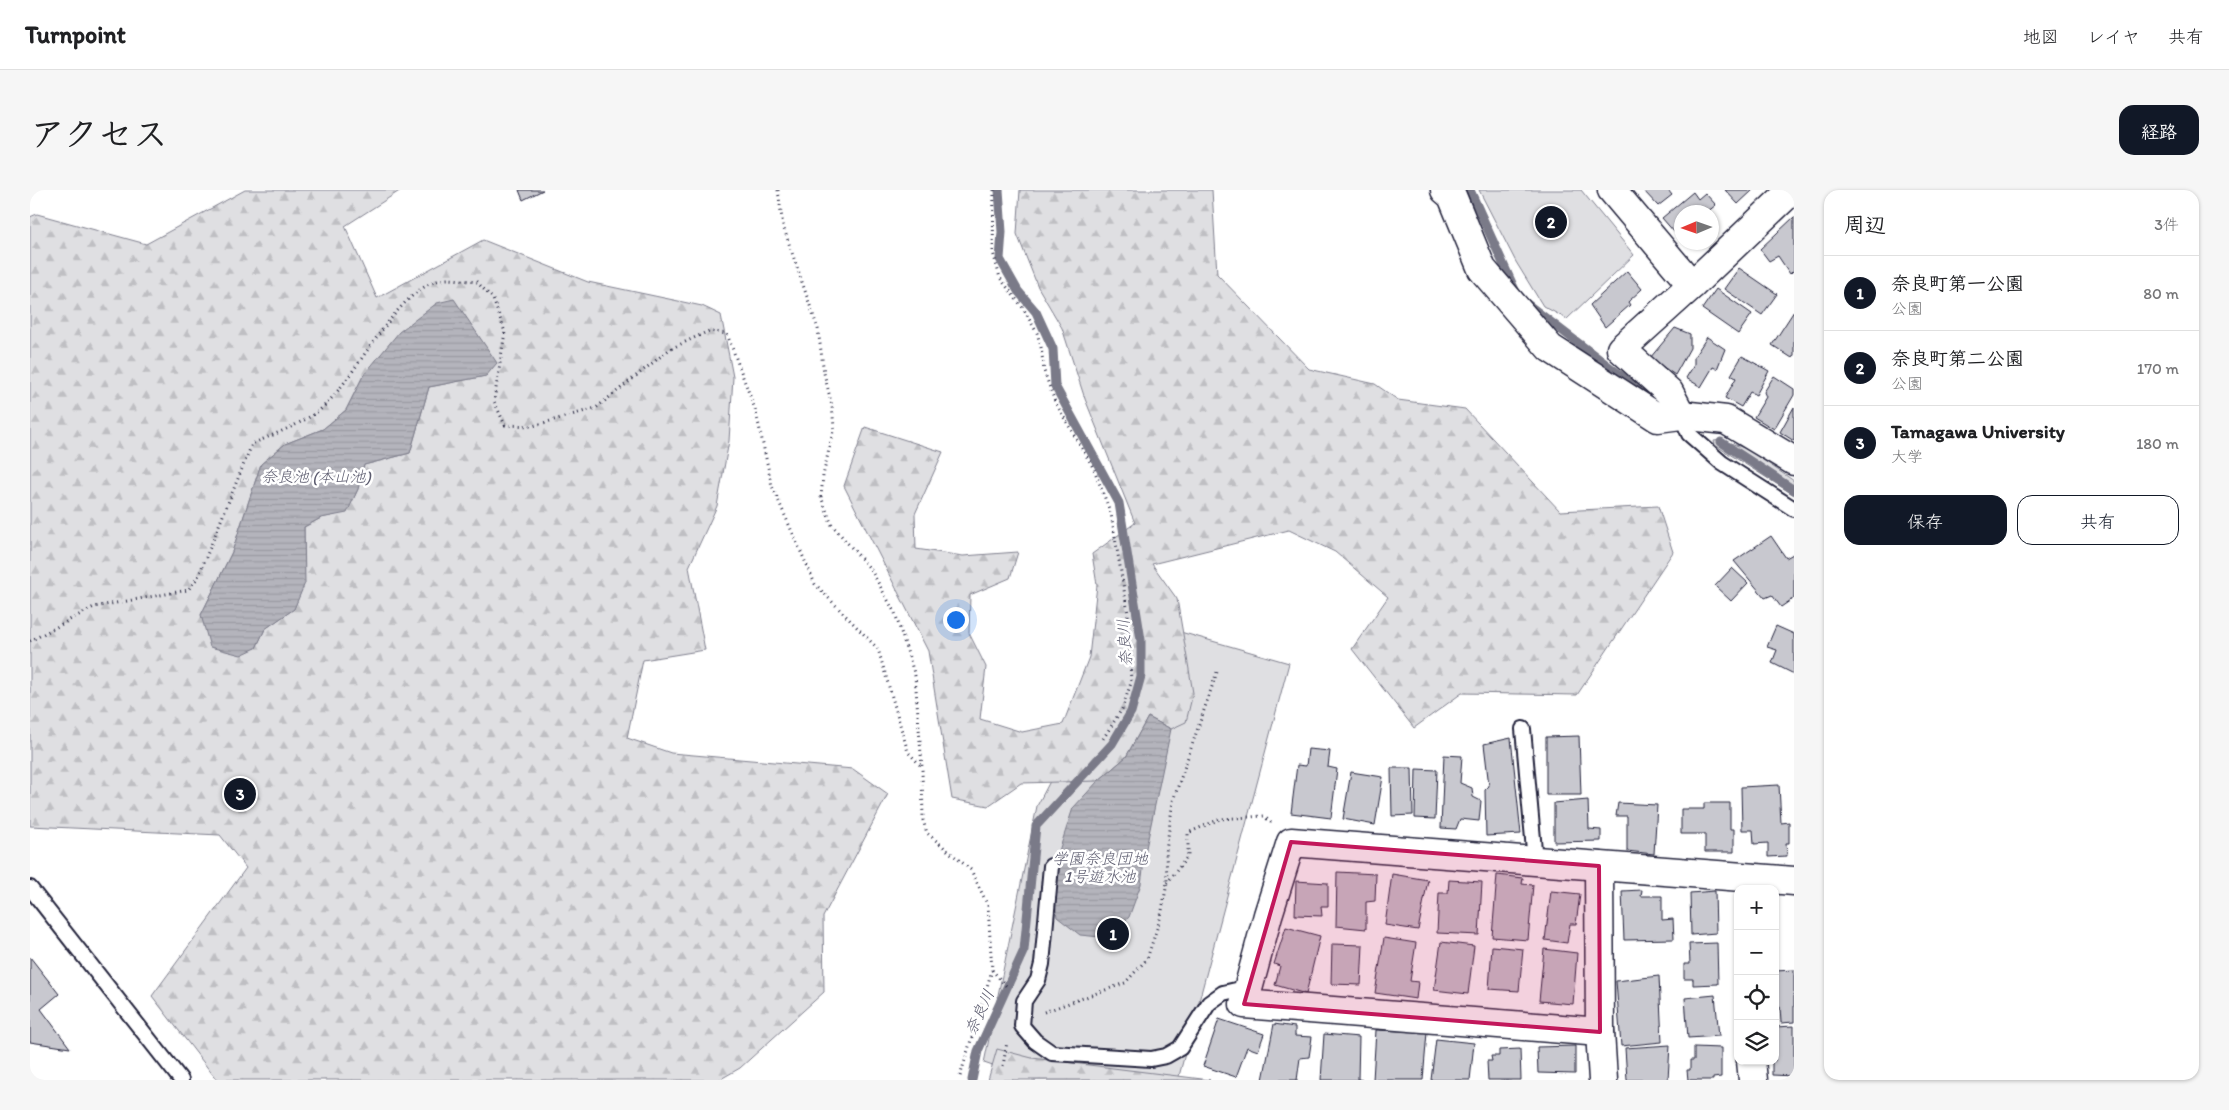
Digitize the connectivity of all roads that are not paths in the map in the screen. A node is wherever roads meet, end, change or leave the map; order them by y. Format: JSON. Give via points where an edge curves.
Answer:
{"nodes":[{"id":1,"x":1445,"y":190,"type":"edge"},
{"id":2,"x":1612,"y":190,"type":"edge"},
{"id":3,"x":1792,"y":190,"type":"edge"},
{"id":4,"x":1692,"y":285,"type":"junction"},
{"id":5,"x":1682,"y":415,"type":"junction"},
{"id":6,"x":1794,"y":461,"type":"edge"},
{"id":7,"x":1794,"y":509,"type":"edge"},
{"id":8,"x":1523,"y":729,"type":"dead end"},
{"id":9,"x":1534,"y":861,"type":"junction"},
{"id":10,"x":1051,"y":866,"type":"dead end"},
{"id":11,"x":1599,"y":866,"type":"junction"},
{"id":12,"x":1794,"y":881,"type":"edge"},
{"id":13,"x":1744,"y":883,"type":"edge"},
{"id":14,"x":30,"y":888,"type":"edge"},
{"id":15,"x":1249,"y":987,"type":"junction"},
{"id":16,"x":1600,"y":1032,"type":"junction"},
{"id":17,"x":1751,"y":1065,"type":"edge"},
{"id":18,"x":181,"y":1080,"type":"edge"},
{"id":19,"x":1604,"y":1080,"type":"edge"},
{"id":20,"x":1753,"y":1080,"type":"edge"}],
"edges":[{"from":1,"to":5,"type":"street","via":[[1452,196],[1482,269],[1550,348],[1658,418]]},
{"from":2,"to":4,"type":"street"},
{"from":3,"to":4,"type":"street"},
{"from":4,"to":5,"type":"street","via":[[1621,349],[1668,392]]},
{"from":5,"to":6,"type":"street","via":[[1726,420]]},
{"from":5,"to":7,"type":"lane","via":[[1689,434],[1722,463]]},
{"from":8,"to":9,"type":"lane"},
{"from":9,"to":11,"type":"street"},
{"from":9,"to":15,"type":"street","via":[[1292,842]]},
{"from":10,"to":15,"type":"lane","via":[[1042,964],[1038,980],[1024,1001],[1022,1026],[1052,1053],[1150,1059],[1166,1056],[1180,1048],[1209,1002],[1223,993]]},
{"from":11,"to":13,"type":"street"},
{"from":11,"to":16,"type":"street"},
{"from":12,"to":13,"type":"street"},
{"from":14,"to":18,"type":"lane"},
{"from":15,"to":16,"type":"street","via":[[1244,1004]]},
{"from":16,"to":19,"type":"street"},
{"from":17,"to":20,"type":"street"}]}
